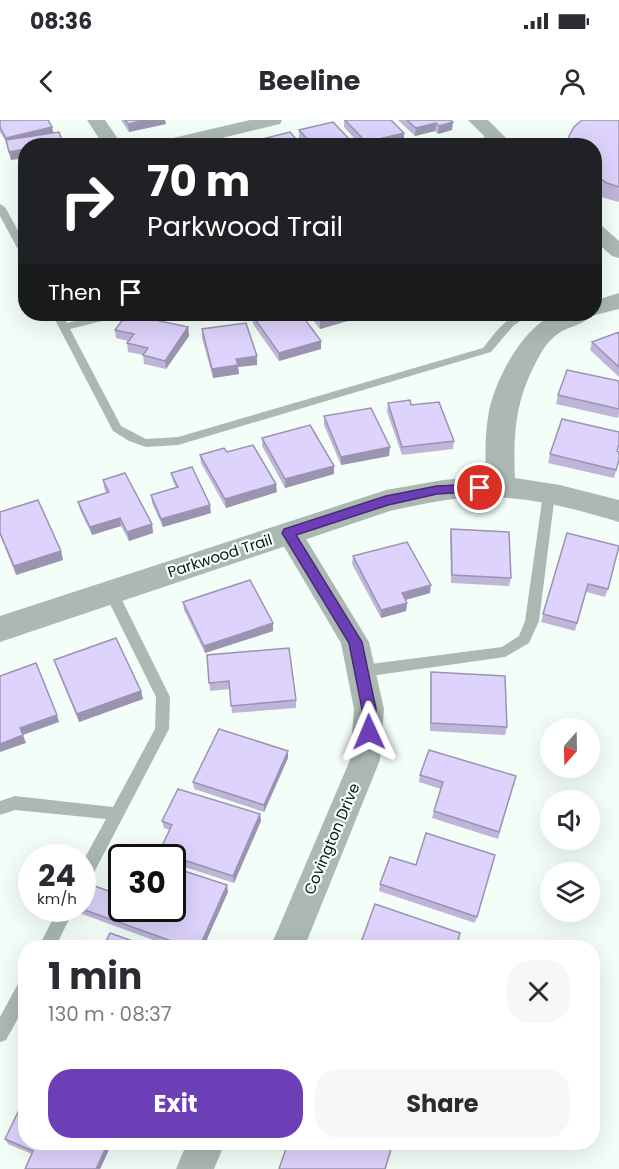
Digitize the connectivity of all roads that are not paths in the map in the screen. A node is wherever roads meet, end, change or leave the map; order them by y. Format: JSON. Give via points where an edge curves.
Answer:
{"nodes":[{"id":1,"x":96,"y":120,"type":"edge"},
{"id":2,"x":273,"y":120,"type":"edge"},
{"id":3,"x":477,"y":120,"type":"edge"},
{"id":4,"x":108,"y":138,"type":"edge"},
{"id":5,"x":197,"y":138,"type":"edge"},
{"id":6,"x":497,"y":138,"type":"edge"},
{"id":7,"x":0,"y":207,"type":"edge"},
{"id":8,"x":602,"y":236,"type":"edge"},
{"id":9,"x":18,"y":240,"type":"edge"},
{"id":10,"x":619,"y":252,"type":"edge"},
{"id":11,"x":619,"y":302,"type":"edge"},
{"id":12,"x":602,"y":307,"type":"edge"},
{"id":13,"x":61,"y":321,"type":"edge"},
{"id":14,"x":89,"y":321,"type":"edge"},
{"id":15,"x":514,"y":321,"type":"edge"},
{"id":16,"x":561,"y":321,"type":"edge"},
{"id":17,"x":64,"y":327,"type":"junction"},
{"id":18,"x":501,"y":487,"type":"junction"},
{"id":19,"x":549,"y":494,"type":"junction"},
{"id":20,"x":619,"y":511,"type":"edge"},
{"id":21,"x":289,"y":533,"type":"junction"},
{"id":22,"x":111,"y":592,"type":"junction"},
{"id":23,"x":0,"y":629,"type":"edge"},
{"id":24,"x":363,"y":671,"type":"junction"},
{"id":25,"x":0,"y":808,"type":"edge"},
{"id":26,"x":117,"y":814,"type":"junction"},
{"id":27,"x":96,"y":853,"type":"edge"},
{"id":28,"x":59,"y":922,"type":"edge"},
{"id":29,"x":50,"y":940,"type":"edge"},
{"id":30,"x":290,"y":940,"type":"edge"},
{"id":31,"x":18,"y":1001,"type":"edge"},
{"id":32,"x":0,"y":1034,"type":"edge"},
{"id":33,"x":203,"y":1150,"type":"edge"},
{"id":34,"x":195,"y":1169,"type":"edge"}],
"edges":[{"from":1,"to":4,"type":"street"},
{"from":2,"to":5,"type":"street"},
{"from":3,"to":6,"type":"street"},
{"from":7,"to":9,"type":"lane"},
{"from":8,"to":10,"type":"street"},
{"from":11,"to":12,"type":"street"},
{"from":13,"to":17,"type":"lane"},
{"from":14,"to":17,"type":"lane"},
{"from":15,"to":17,"type":"lane","via":[[486,350],[178,441],[150,444],[134,441],[117,428]]},
{"from":16,"to":18,"type":"street","via":[[538,335],[509,390],[500,442]]},
{"from":18,"to":19,"type":"street","name":"Parkwood Trail"},
{"from":18,"to":21,"type":"street","name":"Parkwood Trail","via":[[437,490],[386,501]]},
{"from":19,"to":20,"type":"street","name":"Parkwood Trail"},
{"from":19,"to":24,"type":"lane","via":[[532,621],[524,639],[492,655]]},
{"from":21,"to":22,"type":"street","name":"Parkwood Trail"},
{"from":21,"to":24,"type":"street","name":"Covington Drive","via":[[356,642]]},
{"from":22,"to":23,"type":"street","name":"Parkwood Trail"},
{"from":22,"to":26,"type":"lane","via":[[163,697],[162,729]]},
{"from":24,"to":30,"type":"street","name":"Covington Drive","via":[[369,709],[365,760]]},
{"from":25,"to":26,"type":"lane","via":[[15,803]]},
{"from":26,"to":27,"type":"lane"},
{"from":28,"to":29,"type":"lane"},
{"from":31,"to":32,"type":"lane"},
{"from":33,"to":34,"type":"street"}]}
